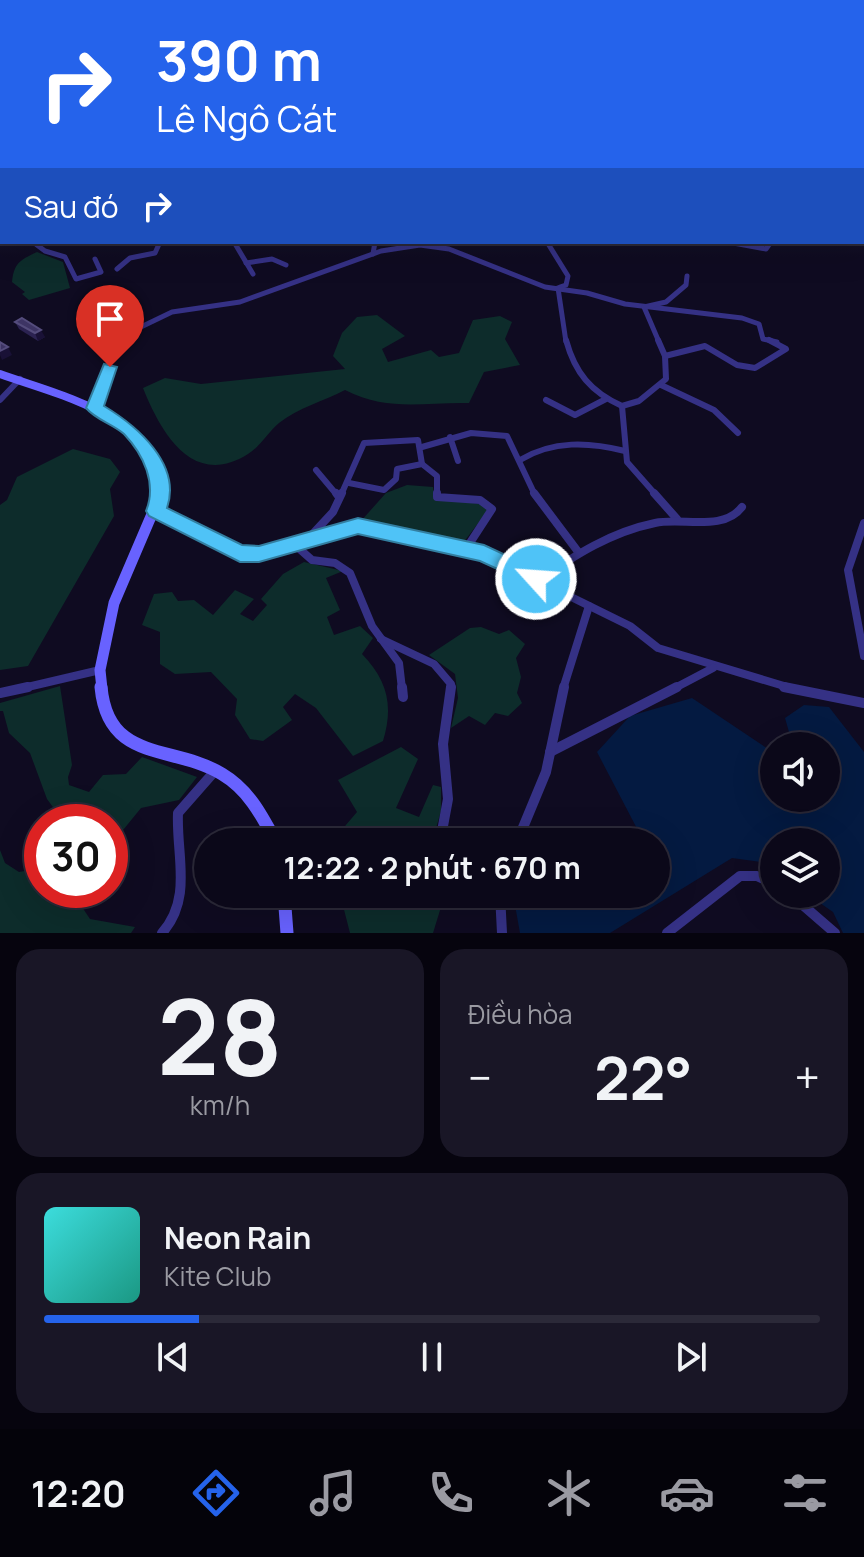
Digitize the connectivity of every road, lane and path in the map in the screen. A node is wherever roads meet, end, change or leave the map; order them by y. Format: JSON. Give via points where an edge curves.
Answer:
{"nodes":[{"id":1,"x":36,"y":244,"type":"edge"},
{"id":2,"x":159,"y":244,"type":"edge"},
{"id":3,"x":235,"y":244,"type":"edge"},
{"id":4,"x":375,"y":244,"type":"edge"},
{"id":5,"x":548,"y":244,"type":"edge"},
{"id":6,"x":739,"y":244,"type":"edge"},
{"id":7,"x":770,"y":244,"type":"edge"},
{"id":8,"x":373,"y":254,"type":"junction"},
{"id":9,"x":95,"y":259,"type":"dead end"},
{"id":10,"x":246,"y":263,"type":"junction"},
{"id":11,"x":286,"y":265,"type":"dead end"},
{"id":12,"x":117,"y":269,"type":"dead end"},
{"id":13,"x":253,"y":274,"type":"dead end"},
{"id":14,"x":687,"y":276,"type":"dead end"},
{"id":15,"x":558,"y":288,"type":"junction"},
{"id":16,"x":644,"y":307,"type":"junction"},
{"id":17,"x":102,"y":312,"type":"dead end"},
{"id":18,"x":125,"y":332,"type":"junction"},
{"id":19,"x":665,"y":356,"type":"junction"},
{"id":20,"x":0,"y":374,"type":"edge"},
{"id":21,"x":20,"y":379,"type":"junction"},
{"id":22,"x":661,"y":385,"type":"junction"},
{"id":23,"x":606,"y":399,"type":"junction"},
{"id":24,"x":0,"y":400,"type":"edge"},
{"id":25,"x":546,"y":400,"type":"dead end"},
{"id":26,"x":622,"y":406,"type":"junction"},
{"id":27,"x":95,"y":408,"type":"junction"},
{"id":28,"x":738,"y":433,"type":"dead end"},
{"id":29,"x":450,"y":437,"type":"junction"},
{"id":30,"x":422,"y":447,"type":"junction"},
{"id":31,"x":625,"y":451,"type":"junction"},
{"id":32,"x":520,"y":460,"type":"junction"},
{"id":33,"x":458,"y":461,"type":"dead end"},
{"id":34,"x":422,"y":464,"type":"junction"},
{"id":35,"x":316,"y":470,"type":"dead end"},
{"id":36,"x":349,"y":483,"type":"junction"},
{"id":37,"x":339,"y":497,"type":"junction"},
{"id":38,"x":742,"y":507,"type":"dead end"},
{"id":39,"x":156,"y":511,"type":"junction"},
{"id":40,"x":677,"y":519,"type":"junction"},
{"id":41,"x":864,"y":523,"type":"edge"},
{"id":42,"x":306,"y":542,"type":"junction"},
{"id":43,"x":295,"y":545,"type":"junction"},
{"id":44,"x":466,"y":549,"type":"junction"},
{"id":45,"x":579,"y":553,"type":"junction"},
{"id":46,"x":539,"y":580,"type":"junction"},
{"id":47,"x":589,"y":606,"type":"junction"},
{"id":48,"x":381,"y":639,"type":"junction"},
{"id":49,"x":864,"y":656,"type":"edge"},
{"id":50,"x":713,"y":668,"type":"junction"},
{"id":51,"x":100,"y":670,"type":"junction"},
{"id":52,"x":0,"y":693,"type":"edge"},
{"id":53,"x":403,"y":697,"type":"dead end"},
{"id":54,"x":864,"y":703,"type":"edge"},
{"id":55,"x":550,"y":752,"type":"junction"},
{"id":56,"x":214,"y":772,"type":"junction"},
{"id":57,"x":269,"y":828,"type":"edge"},
{"id":58,"x":443,"y":828,"type":"edge"},
{"id":59,"x":523,"y":828,"type":"edge"},
{"id":60,"x":760,"y":877,"type":"edge"},
{"id":61,"x":285,"y":908,"type":"edge"},
{"id":62,"x":501,"y":908,"type":"edge"},
{"id":63,"x":806,"y":908,"type":"edge"},
{"id":64,"x":162,"y":933,"type":"edge"},
{"id":65,"x":287,"y":933,"type":"edge"},
{"id":66,"x":502,"y":933,"type":"edge"},
{"id":67,"x":667,"y":933,"type":"edge"},
{"id":68,"x":835,"y":933,"type":"edge"}],
"edges":[{"from":1,"to":9,"type":"street","via":[[65,257],[76,279],[101,272]]},
{"from":2,"to":12,"type":"street","via":[[155,253],[130,258]]},
{"from":3,"to":10,"type":"street"},
{"from":4,"to":8,"type":"street"},
{"from":5,"to":15,"type":"street","via":[[568,276],[566,285]]},
{"from":6,"to":7,"type":"street","via":[[766,249]]},
{"from":8,"to":15,"type":"street","via":[[420,245],[449,249],[531,283]]},
{"from":8,"to":18,"type":"street","via":[[240,302],[172,312]]},
{"from":10,"to":11,"type":"street","via":[[272,259]]},
{"from":10,"to":13,"type":"street"},
{"from":14,"to":16,"type":"street","via":[[686,285],[666,302]]},
{"from":15,"to":16,"type":"street"},
{"from":15,"to":23,"type":"street","via":[[565,346],[577,372]]},
{"from":16,"to":19,"type":"street"},
{"from":16,"to":19,"type":"street","via":[[742,318],[759,324],[763,339],[786,349],[752,370],[705,346]]},
{"from":17,"to":18,"type":"street","via":[[113,312],[114,323]]},
{"from":18,"to":27,"type":"street","via":[[118,338]]},
{"from":19,"to":22,"type":"street","via":[[668,367]]},
{"from":20,"to":21,"type":"street"},
{"from":21,"to":24,"type":"street"},
{"from":21,"to":27,"type":"street"},
{"from":22,"to":26,"type":"street"},
{"from":22,"to":28,"type":"street","via":[[714,410]]},
{"from":23,"to":25,"type":"street","via":[[575,415]]},
{"from":23,"to":26,"type":"street"},
{"from":26,"to":31,"type":"street"},
{"from":27,"to":39,"type":"street","via":[[129,429],[146,451],[159,476]]},
{"from":29,"to":30,"type":"street"},
{"from":29,"to":32,"type":"street","via":[[505,436]]},
{"from":29,"to":33,"type":"street"},
{"from":30,"to":34,"type":"street"},
{"from":30,"to":36,"type":"street","via":[[418,440],[364,443]]},
{"from":31,"to":32,"type":"street","via":[[593,444],[559,446]]},
{"from":31,"to":40,"type":"street","via":[[632,470]]},
{"from":32,"to":45,"type":"street","via":[[547,515]]},
{"from":34,"to":36,"type":"street","via":[[397,469],[396,479],[384,490]]},
{"from":34,"to":44,"type":"street","via":[[437,476],[437,497],[466,497],[492,509]]},
{"from":35,"to":37,"type":"street"},
{"from":36,"to":37,"type":"street"},
{"from":37,"to":42,"type":"street","via":[[333,512]]},
{"from":38,"to":40,"type":"street","via":[[728,521]]},
{"from":39,"to":43,"type":"street","via":[[240,553]]},
{"from":39,"to":51,"type":"street","via":[[114,603]]},
{"from":40,"to":45,"type":"street","via":[[626,528]]},
{"from":41,"to":49,"type":"street","via":[[848,570]]},
{"from":42,"to":43,"type":"street"},
{"from":42,"to":44,"type":"street","via":[[358,526]]},
{"from":43,"to":48,"type":"street","via":[[312,560],[335,563],[350,573]]},
{"from":44,"to":46,"type":"street"},
{"from":45,"to":46,"type":"street"},
{"from":46,"to":47,"type":"street"},
{"from":47,"to":50,"type":"street","via":[[630,626],[658,648]]},
{"from":47,"to":55,"type":"street","via":[[565,680]]},
{"from":48,"to":53,"type":"street","via":[[399,663]]},
{"from":48,"to":58,"type":"street","via":[[434,664],[451,684],[443,744],[448,799]]},
{"from":50,"to":54,"type":"street"},
{"from":50,"to":55,"type":"street"},
{"from":51,"to":52,"type":"street"},
{"from":51,"to":56,"type":"street","via":[[108,722],[129,741]]},
{"from":55,"to":59,"type":"street"},
{"from":56,"to":57,"type":"street","via":[[256,804]]},
{"from":56,"to":64,"type":"street","via":[[178,813],[181,894],[172,922]]},
{"from":60,"to":67,"type":"street","via":[[740,876]]},
{"from":61,"to":65,"type":"street"},
{"from":62,"to":66,"type":"street"},
{"from":63,"to":68,"type":"street"}]}
